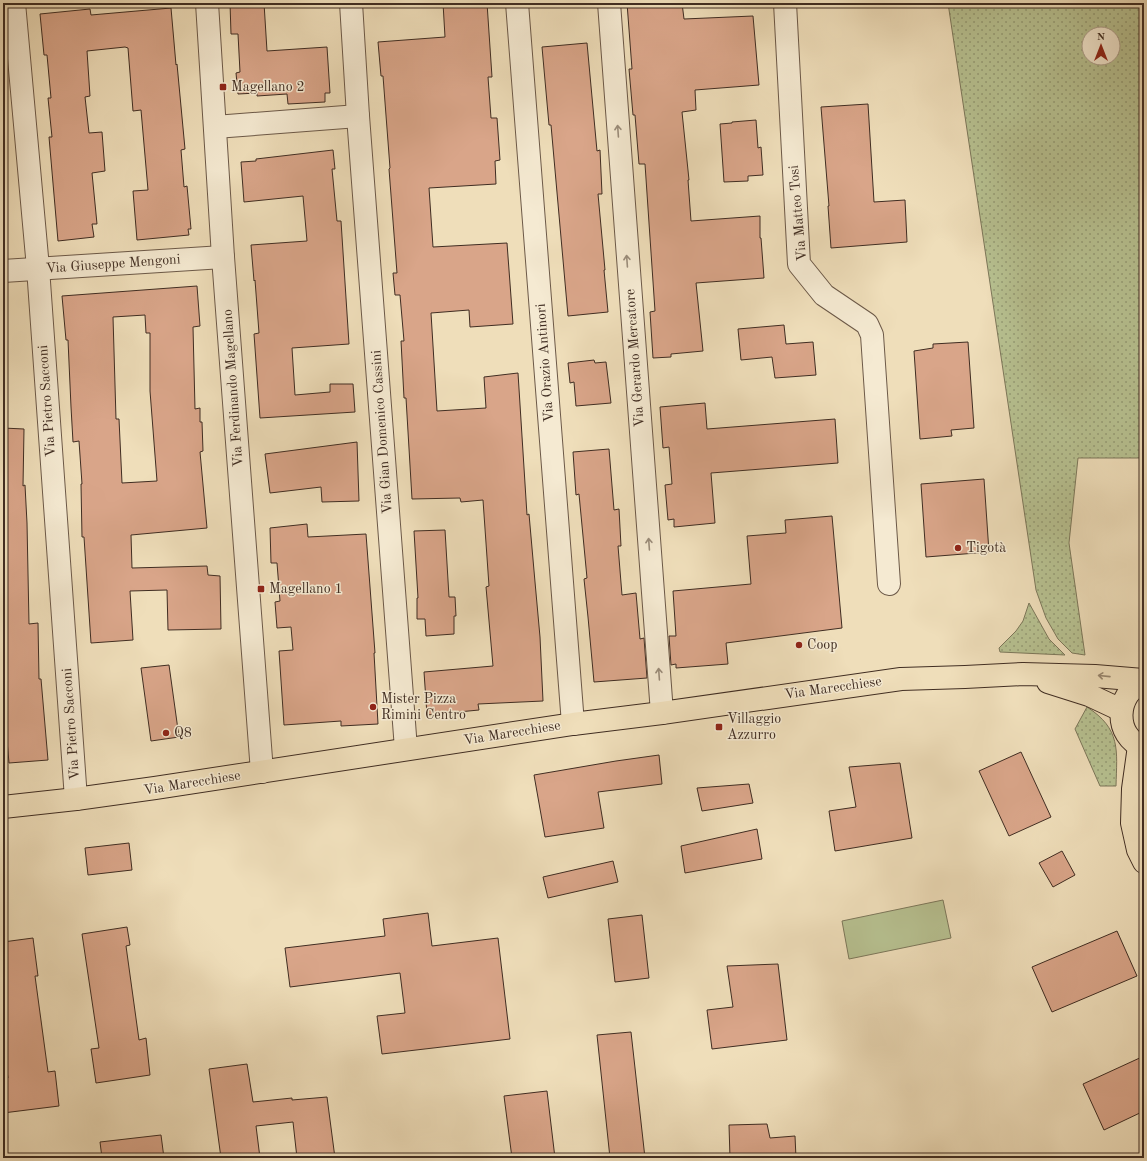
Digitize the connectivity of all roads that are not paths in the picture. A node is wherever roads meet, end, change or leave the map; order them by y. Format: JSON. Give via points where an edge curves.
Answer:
{"nodes":[{"id":1,"x":14,"y":3,"type":"edge"},
{"id":2,"x":207,"y":3,"type":"edge"},
{"id":3,"x":351,"y":3,"type":"edge"},
{"id":4,"x":517,"y":3,"type":"edge"},
{"id":5,"x":609,"y":3,"type":"edge"},
{"id":6,"x":785,"y":3,"type":"edge"},
{"id":7,"x":358,"y":116,"type":"junction"},
{"id":8,"x":215,"y":127,"type":"junction"},
{"id":9,"x":223,"y":257,"type":"junction"},
{"id":10,"x":38,"y":268,"type":"junction"},
{"id":11,"x":3,"y":271,"type":"edge"},
{"id":12,"x":889,"y":584,"type":"dead end"},
{"id":13,"x":1023,"y":674,"type":"junction"},
{"id":14,"x":1144,"y":680,"type":"edge"},
{"id":15,"x":1121,"y":710,"type":"junction"},
{"id":16,"x":662,"y":713,"type":"junction"},
{"id":17,"x":572,"y":724,"type":"junction"},
{"id":18,"x":1142,"y":747,"type":"edge"},
{"id":19,"x":406,"y":749,"type":"junction"},
{"id":20,"x":262,"y":772,"type":"junction"},
{"id":21,"x":76,"y":799,"type":"junction"},
{"id":22,"x":3,"y":807,"type":"edge"},
{"id":23,"x":1144,"y":862,"type":"edge"}],
"edges":[{"from":1,"to":10,"type":"street","name":"Via Pietro Sacconi"},
{"from":2,"to":8,"type":"street","name":"Via Ferdinando Magellano"},
{"from":3,"to":7,"type":"street","name":"Via Gian Domenico Cassini"},
{"from":4,"to":17,"type":"street","name":"Via Orazio Antinori"},
{"from":16,"to":5,"type":"street","name":"Via Gerardo Mercatore","one_way":true},
{"from":6,"to":12,"type":"street","name":"Via Matteo Tosi","via":[[799,264],[824,295],[867,324],[872,335]]},
{"from":7,"to":8,"type":"street"},
{"from":7,"to":19,"type":"street","name":"Via Gian Domenico Cassini"},
{"from":8,"to":9,"type":"street","name":"Via Ferdinando Magellano"},
{"from":9,"to":10,"type":"street","name":"Via Giuseppe Mengoni"},
{"from":9,"to":20,"type":"street","name":"Via Ferdinando Magellano"},
{"from":10,"to":11,"type":"street","name":"Via Giuseppe Mengoni"},
{"from":10,"to":21,"type":"street","name":"Via Pietro Sacconi"},
{"from":14,"to":13,"type":"main road","name":"Via Marecchiese","one_way":true},
{"from":13,"to":15,"type":"main road","name":"Via Marecchiese","via":[[1089,694]]},
{"from":13,"to":16,"type":"main road","name":"Via Marecchiese","via":[[901,679]]},
{"from":14,"to":15,"type":"main road","via":[[1129,691]]},
{"from":15,"to":18,"type":"main road","via":[[1125,732]]},
{"from":16,"to":17,"type":"main road","name":"Via Marecchiese"},
{"from":17,"to":19,"type":"main road","name":"Via Marecchiese"},
{"from":18,"to":23,"type":"main road","via":[[1133,789],[1132,823],[1138,850]]},
{"from":19,"to":20,"type":"main road","name":"Via Marecchiese"},
{"from":20,"to":21,"type":"main road","name":"Via Marecchiese"},
{"from":21,"to":22,"type":"main road","name":"Via Marecchiese"}]}
